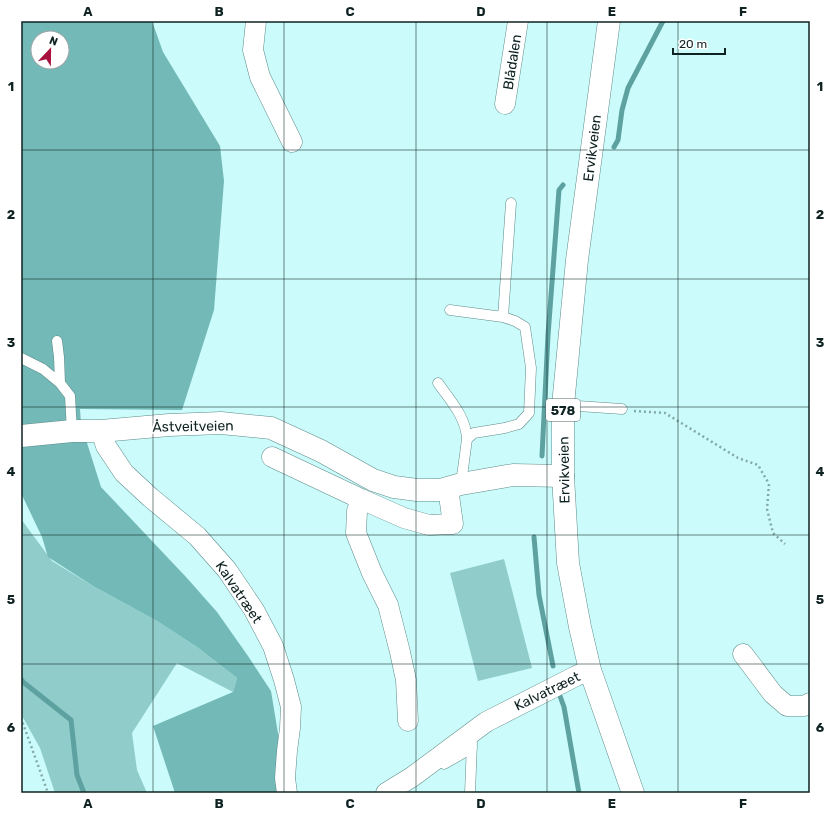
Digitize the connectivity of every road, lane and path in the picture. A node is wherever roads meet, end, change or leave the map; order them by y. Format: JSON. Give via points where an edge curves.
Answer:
{"nodes":[{"id":1,"x":256,"y":21,"type":"edge"},
{"id":2,"x":518,"y":21,"type":"edge"},
{"id":3,"x":609,"y":21,"type":"edge"},
{"id":4,"x":505,"y":104,"type":"dead end"},
{"id":5,"x":292,"y":142,"type":"dead end"},
{"id":6,"x":511,"y":203,"type":"dead end"},
{"id":7,"x":450,"y":310,"type":"dead end"},
{"id":8,"x":503,"y":317,"type":"junction"},
{"id":9,"x":57,"y":342,"type":"dead end"},
{"id":10,"x":21,"y":358,"type":"edge"},
{"id":11,"x":60,"y":383,"type":"junction"},
{"id":12,"x":438,"y":383,"type":"dead end"},
{"id":13,"x":563,"y":405,"type":"junction"},
{"id":14,"x":622,"y":410,"type":"joint"},
{"id":15,"x":72,"y":431,"type":"junction"},
{"id":16,"x":100,"y":431,"type":"junction"},
{"id":17,"x":21,"y":436,"type":"edge"},
{"id":18,"x":467,"y":439,"type":"junction"},
{"id":19,"x":272,"y":457,"type":"dead end"},
{"id":20,"x":556,"y":476,"type":"junction"},
{"id":21,"x":454,"y":486,"type":"junction"},
{"id":22,"x":361,"y":499,"type":"junction"},
{"id":23,"x":785,"y":544,"type":"dead end"},
{"id":24,"x":743,"y":654,"type":"dead end"},
{"id":25,"x":590,"y":670,"type":"junction"},
{"id":26,"x":810,"y":703,"type":"edge"},
{"id":27,"x":21,"y":718,"type":"edge"},
{"id":28,"x":408,"y":721,"type":"dead end"},
{"id":29,"x":472,"y":740,"type":"junction"},
{"id":30,"x":48,"y":793,"type":"edge"},
{"id":31,"x":287,"y":793,"type":"edge"},
{"id":32,"x":386,"y":793,"type":"edge"},
{"id":33,"x":403,"y":793,"type":"edge"},
{"id":34,"x":470,"y":793,"type":"edge"},
{"id":35,"x":633,"y":793,"type":"edge"}],
"edges":[{"from":1,"to":5,"type":"street","via":[[254,50],[260,77]]},
{"from":2,"to":4,"type":"street","name":"Blådalen"},
{"from":3,"to":13,"type":"main road","name":"Ervikveien","number":"578","via":[[577,260]]},
{"from":6,"to":8,"type":"lane"},
{"from":7,"to":8,"type":"lane"},
{"from":8,"to":18,"type":"lane","via":[[525,328],[531,368],[529,413],[519,424],[474,433]]},
{"from":9,"to":11,"type":"lane"},
{"from":10,"to":11,"type":"lane","via":[[43,369]]},
{"from":11,"to":15,"type":"lane","via":[[70,396]]},
{"from":12,"to":18,"type":"lane","via":[[462,418]]},
{"from":13,"to":14,"type":"lane"},
{"from":13,"to":20,"type":"main road","name":"Ervikveien","number":"578"},
{"from":14,"to":23,"type":"path","via":[[665,413],[738,458],[758,466],[769,484],[767,509],[773,533]]},
{"from":15,"to":16,"type":"main road","name":"Åstveitveien"},
{"from":15,"to":17,"type":"main road","name":"Åstveitveien"},
{"from":16,"to":21,"type":"main road","name":"Åstveitveien","via":[[221,423],[271,428],[321,451],[373,480],[394,487],[440,490]]},
{"from":16,"to":31,"type":"street","name":"Kalvatræet","via":[[106,446],[124,473],[197,536],[227,570],[254,610],[273,646],[291,707],[285,778]]},
{"from":18,"to":21,"type":"lane"},
{"from":19,"to":22,"type":"street"},
{"from":20,"to":21,"type":"main road","name":"Åstveitveien","via":[[513,475]]},
{"from":20,"to":25,"type":"main road","name":"Ervikveien","number":"578","via":[[568,563]]},
{"from":21,"to":22,"type":"street","via":[[453,524],[430,525],[404,518]]},
{"from":22,"to":28,"type":"street","via":[[357,511],[356,533],[388,605],[411,686]]},
{"from":24,"to":26,"type":"street","via":[[773,694],[787,706],[804,706]]},
{"from":25,"to":29,"type":"street","name":"Kalvatræet","via":[[486,722]]},
{"from":25,"to":35,"type":"main road","name":"Ervikveien","number":"578"},
{"from":27,"to":30,"type":"path"},
{"from":29,"to":32,"type":"street","name":"Kalvatræet"},
{"from":29,"to":33,"type":"lane","via":[[414,782]]},
{"from":29,"to":34,"type":"lane"}]}
